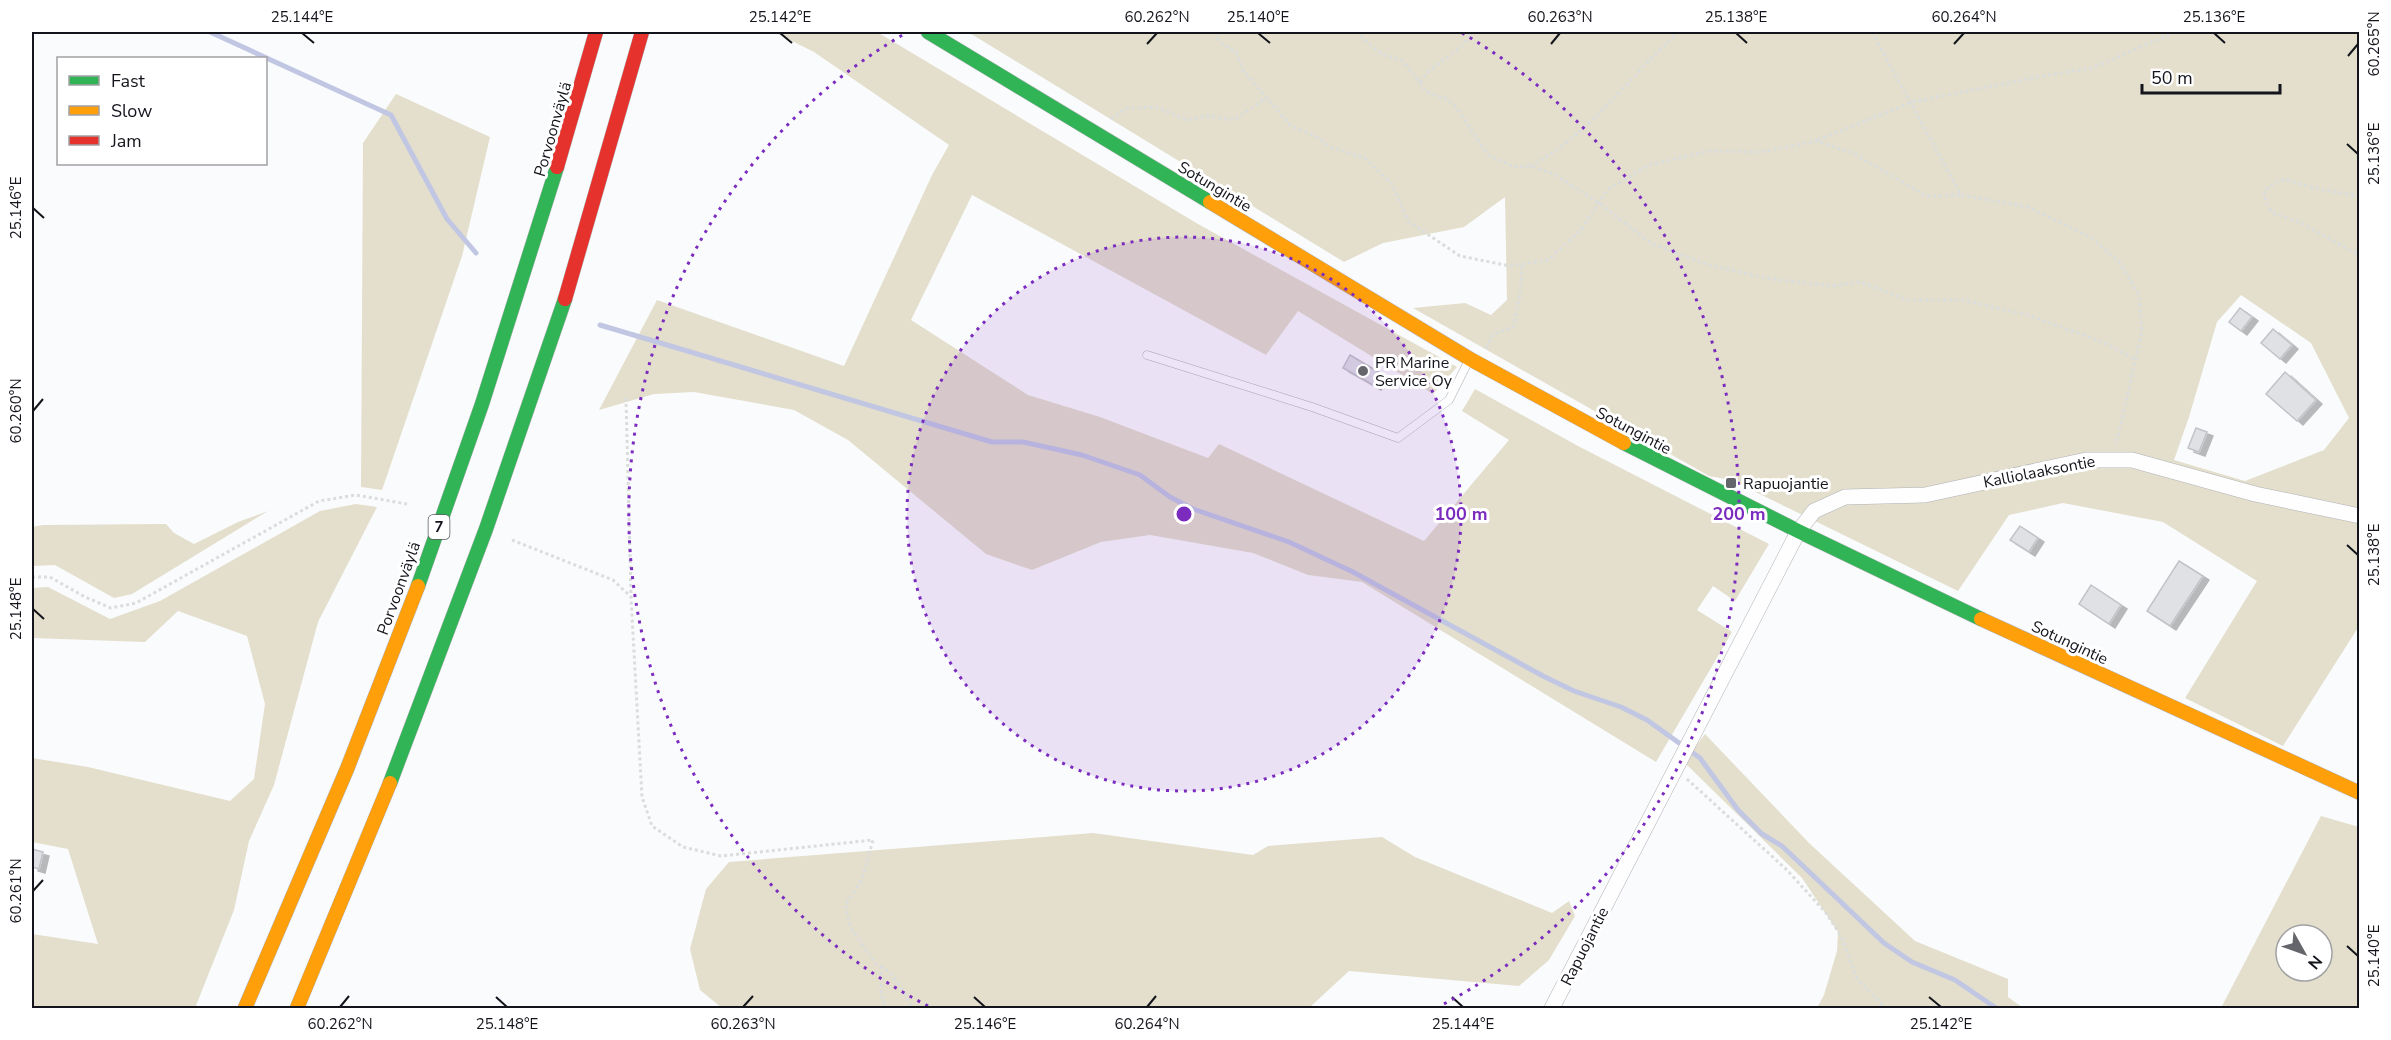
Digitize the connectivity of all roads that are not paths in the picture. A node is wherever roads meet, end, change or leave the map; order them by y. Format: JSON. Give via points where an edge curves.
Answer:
{"nodes":[{"id":1,"x":596,"y":32,"type":"edge"},
{"id":2,"x":642,"y":32,"type":"edge"},
{"id":3,"x":928,"y":32,"type":"edge"},
{"id":4,"x":1147,"y":355,"type":"dead end"},
{"id":5,"x":1470,"y":359,"type":"junction"},
{"id":6,"x":2360,"y":516,"type":"edge"},
{"id":7,"x":1798,"y":532,"type":"junction"},
{"id":8,"x":2360,"y":793,"type":"edge"},
{"id":9,"x":245,"y":1008,"type":"edge"},
{"id":10,"x":297,"y":1008,"type":"edge"},
{"id":11,"x":1552,"y":1008,"type":"edge"}],
"edges":[{"from":1,"to":9,"type":"main road","name":"Porvoonväylä","number":"7","via":[[519,295],[442,519],[349,765]]},
{"from":2,"to":10,"type":"main road","via":[[580,247],[483,541],[345,898]]},
{"from":3,"to":5,"type":"main road","name":"Sotungintie"},
{"from":4,"to":5,"type":"lane","via":[[1398,438],[1449,400]]},
{"from":5,"to":7,"type":"main road","name":"Sotungintie","via":[[1672,469]]},
{"from":6,"to":7,"type":"street","name":"Kalliolaaksontie","via":[[2255,494],[2132,460],[2112,459],[2086,460],[1925,495],[1845,497],[1814,511]]},
{"from":7,"to":8,"type":"main road","name":"Sotungintie"},
{"from":7,"to":11,"type":"street","name":"Rapuojantie"}]}
